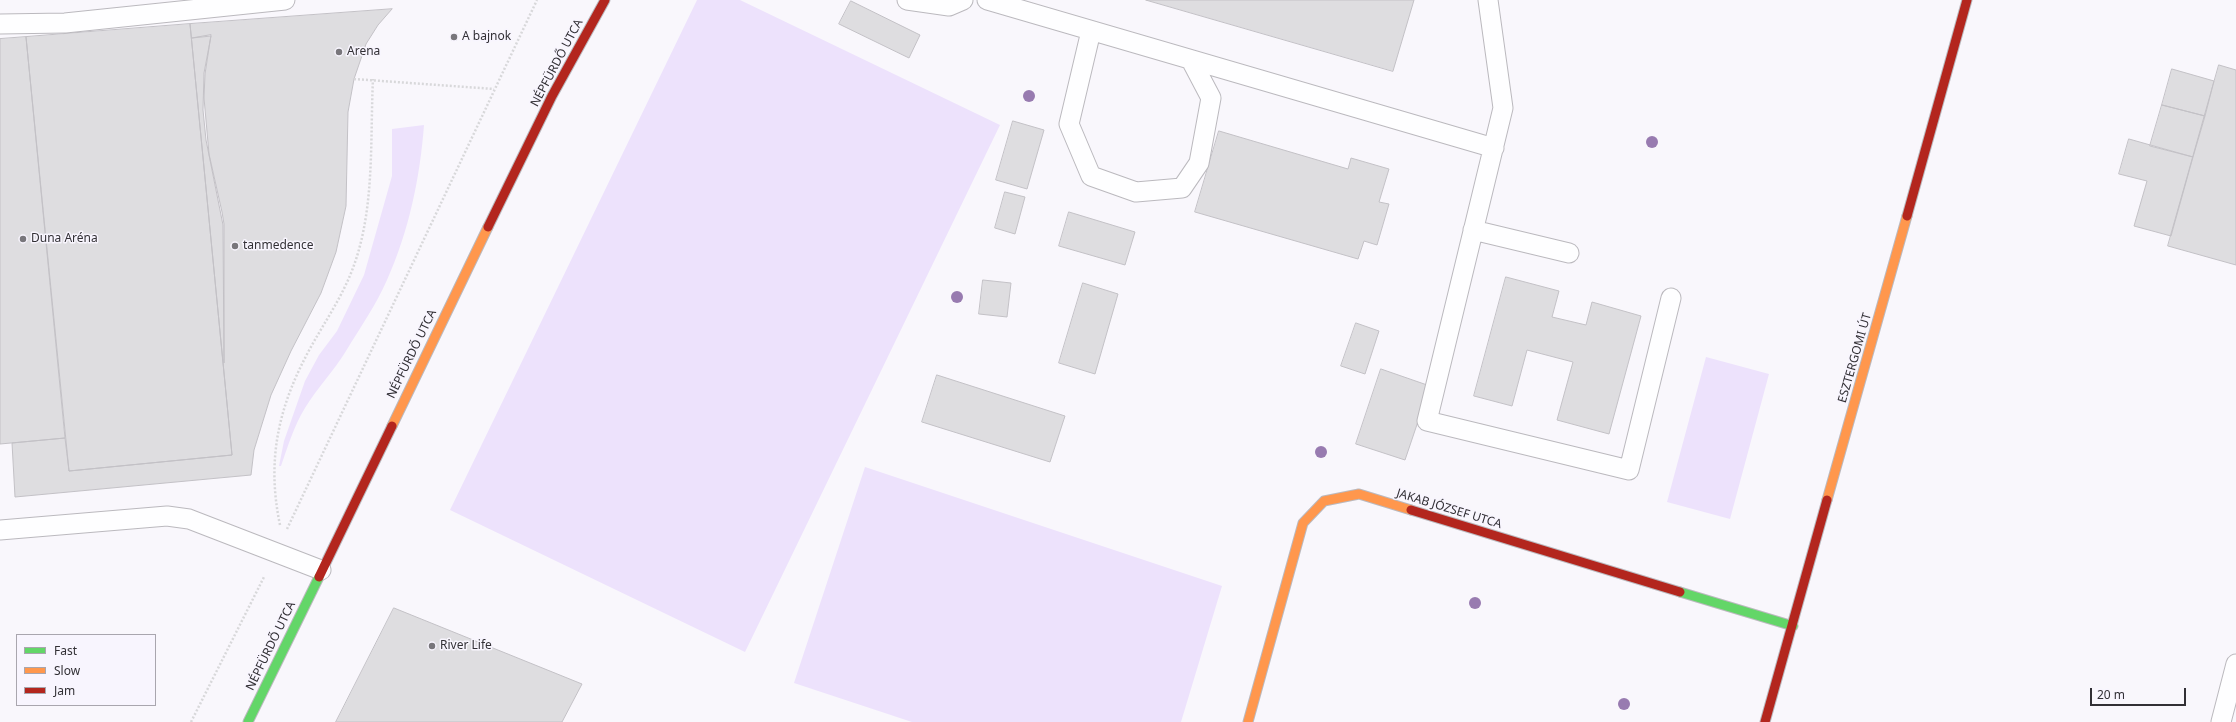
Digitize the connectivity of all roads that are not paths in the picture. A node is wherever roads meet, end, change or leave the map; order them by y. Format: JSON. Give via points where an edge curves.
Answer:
{"nodes":[{"id":1,"x":285,"y":0,"type":"edge"},
{"id":2,"x":605,"y":0,"type":"edge"},
{"id":3,"x":906,"y":0,"type":"edge"},
{"id":4,"x":963,"y":0,"type":"edge"},
{"id":5,"x":987,"y":0,"type":"edge"},
{"id":6,"x":1488,"y":0,"type":"edge"},
{"id":7,"x":1967,"y":0,"type":"edge"},
{"id":8,"x":0,"y":24,"type":"edge"},
{"id":9,"x":1091,"y":30,"type":"junction"},
{"id":10,"x":1191,"y":60,"type":"junction"},
{"id":11,"x":1494,"y":148,"type":"junction"},
{"id":12,"x":1473,"y":230,"type":"junction"},
{"id":13,"x":1569,"y":253,"type":"dead end"},
{"id":14,"x":1671,"y":298,"type":"dead end"},
{"id":15,"x":0,"y":530,"type":"edge"},
{"id":16,"x":321,"y":570,"type":"junction"},
{"id":17,"x":1793,"y":626,"type":"junction"},
{"id":18,"x":2236,"y":664,"type":"edge"},
{"id":19,"x":248,"y":722,"type":"edge"},
{"id":20,"x":1248,"y":722,"type":"edge"},
{"id":21,"x":1765,"y":722,"type":"edge"},
{"id":22,"x":2221,"y":722,"type":"edge"}],
"edges":[{"from":1,"to":8,"type":"lane","via":[[65,23]]},
{"from":2,"to":16,"type":"street","name":"NÉPFÜRDŐ UTCA","via":[[552,96]]},
{"from":3,"to":4,"type":"lane","via":[[949,6]]},
{"from":5,"to":9,"type":"lane"},
{"from":6,"to":11,"type":"lane","via":[[1503,108]]},
{"from":7,"to":17,"type":"street","name":"ESZTERGOMI ÚT"},
{"from":9,"to":10,"type":"lane"},
{"from":9,"to":10,"type":"lane","via":[[1069,124],[1091,176],[1136,192],[1182,188],[1199,163],[1211,98]]},
{"from":10,"to":11,"type":"lane"},
{"from":11,"to":12,"type":"lane"},
{"from":12,"to":13,"type":"lane"},
{"from":12,"to":14,"type":"lane","via":[[1427,421],[1629,470]]},
{"from":15,"to":16,"type":"lane","via":[[167,516],[199,522],[280,545]]},
{"from":16,"to":19,"type":"street","name":"NÉPFÜRDŐ UTCA"},
{"from":17,"to":20,"type":"street","name":"JAKAB JÓZSEF UTCA","via":[[1358,494],[1324,501],[1303,523]]},
{"from":17,"to":21,"type":"street","name":"ESZTERGOMI ÚT"},
{"from":18,"to":22,"type":"lane"}]}
